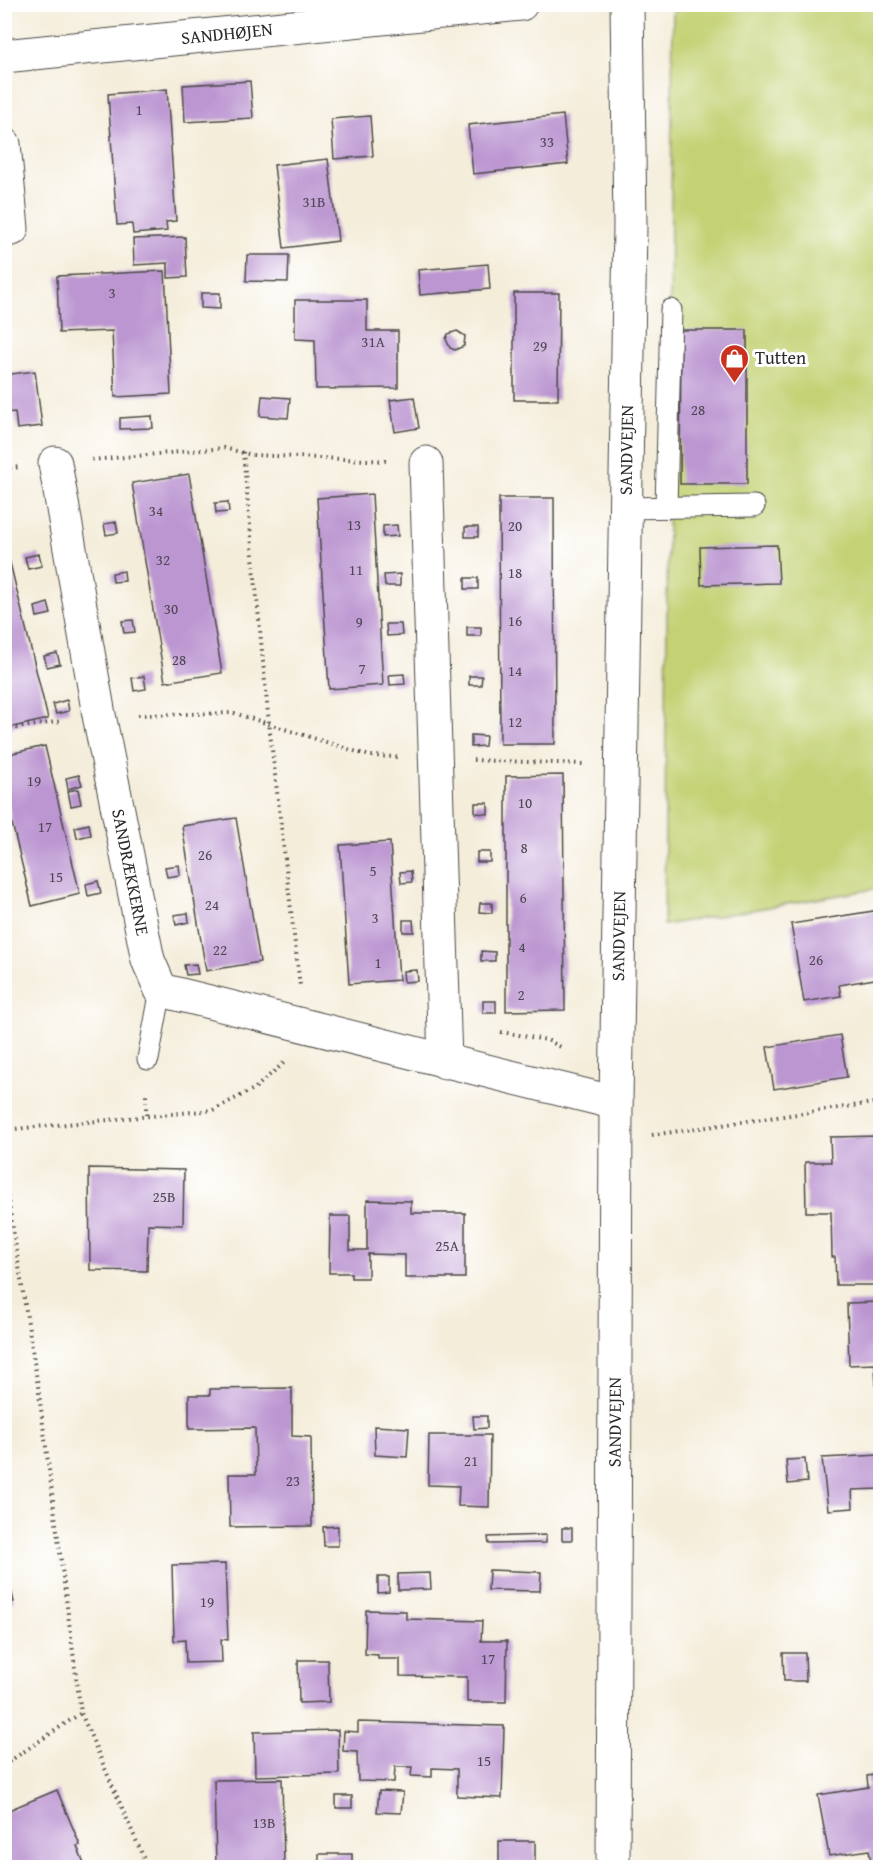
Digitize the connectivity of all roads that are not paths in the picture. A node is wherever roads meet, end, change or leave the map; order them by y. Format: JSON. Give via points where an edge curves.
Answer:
{"nodes":[{"id":1,"x":521,"y":4,"type":"edge"},
{"id":2,"x":627,"y":4,"type":"edge"},
{"id":3,"x":4,"y":56,"type":"edge"},
{"id":4,"x":4,"y":144,"type":"edge"},
{"id":5,"x":12,"y":229,"type":"dead end"},
{"id":6,"x":671,"y":310,"type":"dead end"},
{"id":7,"x":55,"y":463,"type":"road end"},
{"id":8,"x":426,"y":463,"type":"road end"},
{"id":9,"x":754,"y":506,"type":"dead end"},
{"id":10,"x":666,"y":507,"type":"junction"},
{"id":11,"x":624,"y":508,"type":"junction"},
{"id":12,"x":161,"y":990,"type":"junction"},
{"id":13,"x":148,"y":1059,"type":"dead end"},
{"id":14,"x":445,"y":1062,"type":"junction"},
{"id":15,"x":616,"y":1103,"type":"junction"},
{"id":16,"x":613,"y":1868,"type":"edge"}],
"edges":[{"from":1,"to":3,"type":"street","name":"SANDHØJEN"},
{"from":2,"to":11,"type":"street","name":"SANDVEJEN","via":[[630,225]]},
{"from":4,"to":5,"type":"street"},
{"from":6,"to":10,"type":"lane"},
{"from":7,"to":12,"type":"street","name":"SANDRÆKKERNE","via":[[147,960]]},
{"from":8,"to":14,"type":"street"},
{"from":9,"to":10,"type":"lane"},
{"from":10,"to":11,"type":"lane"},
{"from":11,"to":15,"type":"street","name":"SANDVEJEN"},
{"from":12,"to":13,"type":"lane"},
{"from":12,"to":14,"type":"street"},
{"from":14,"to":15,"type":"street"},
{"from":15,"to":16,"type":"street","name":"SANDVEJEN"}]}
